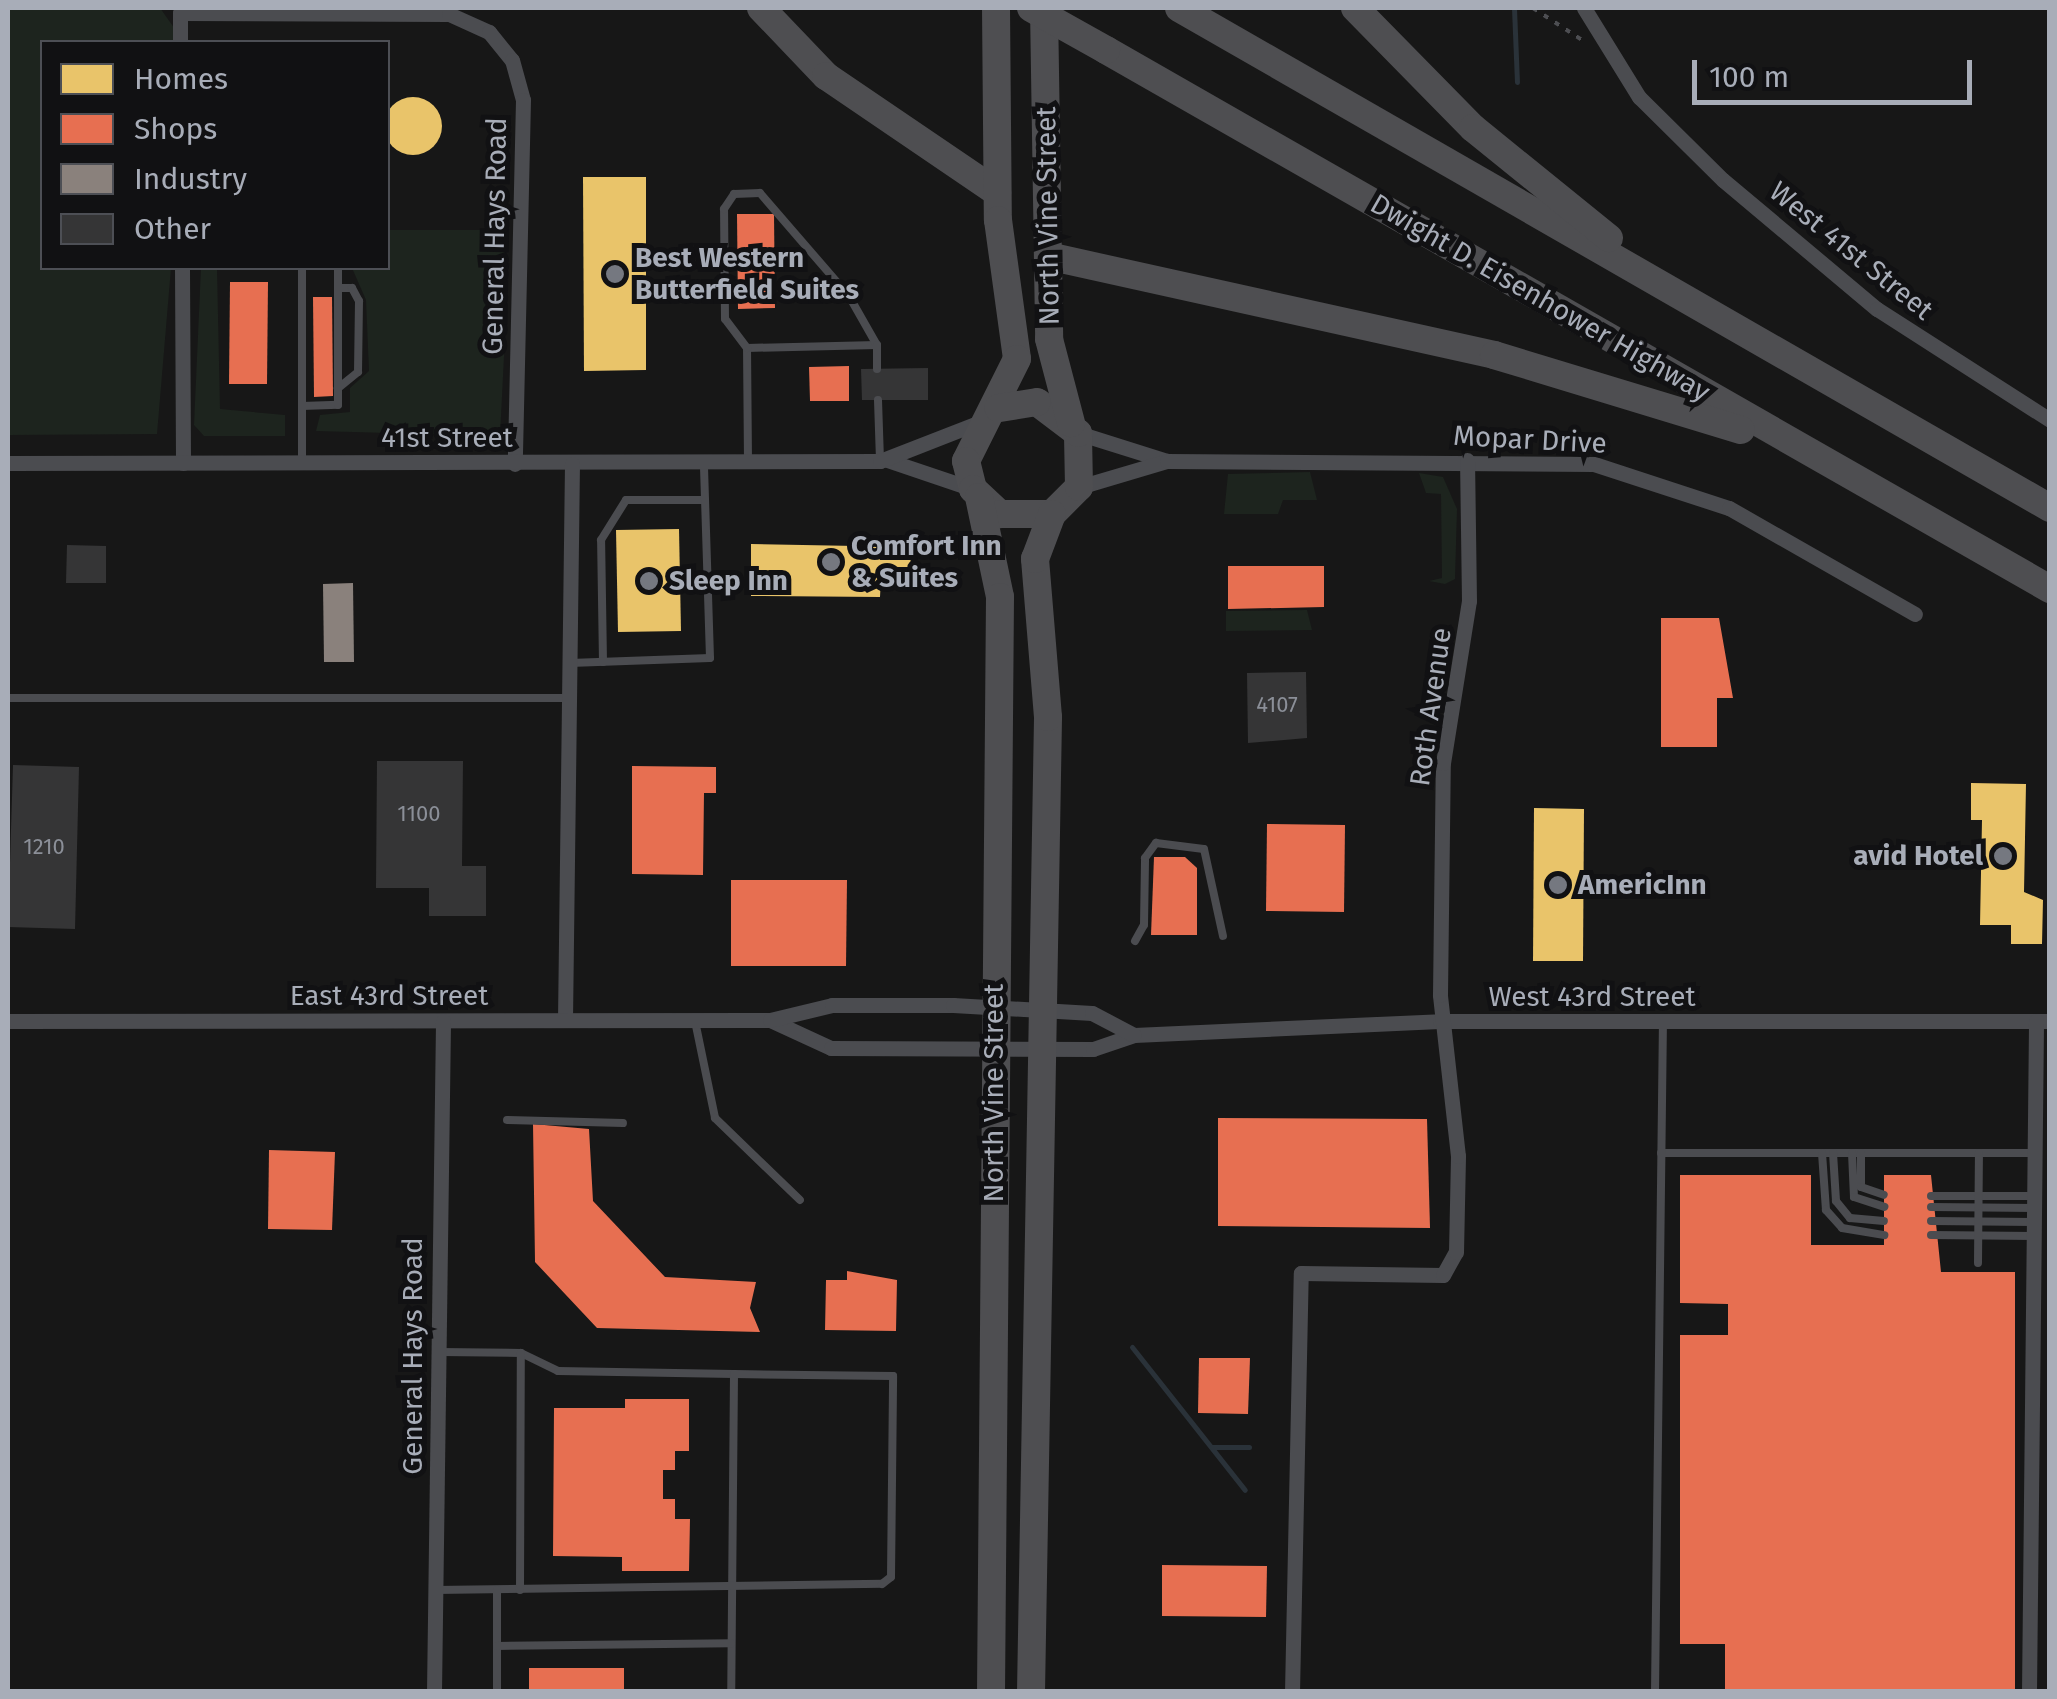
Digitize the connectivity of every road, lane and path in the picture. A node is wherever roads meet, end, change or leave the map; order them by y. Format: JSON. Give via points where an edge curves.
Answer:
{"nodes":[{"id":1,"x":761,"y":8,"type":"edge"},
{"id":2,"x":996,"y":8,"type":"edge"},
{"id":3,"x":1031,"y":8,"type":"edge"},
{"id":4,"x":1044,"y":8,"type":"edge"},
{"id":5,"x":1178,"y":8,"type":"edge"},
{"id":6,"x":1355,"y":8,"type":"edge"},
{"id":7,"x":1533,"y":8,"type":"edge"},
{"id":8,"x":1584,"y":8,"type":"edge"},
{"id":9,"x":180,"y":10,"type":"edge"},
{"id":10,"x":347,"y":10,"type":"edge"},
{"id":11,"x":1598,"y":35,"type":"junction"},
{"id":12,"x":180,"y":40,"type":"edge"},
{"id":13,"x":997,"y":192,"type":"junction"},
{"id":14,"x":1048,"y":256,"type":"junction"},
{"id":15,"x":182,"y":270,"type":"edge"},
{"id":16,"x":302,"y":270,"type":"edge"},
{"id":17,"x":338,"y":270,"type":"edge"},
{"id":18,"x":338,"y":288,"type":"junction"},
{"id":19,"x":1688,"y":301,"type":"junction"},
{"id":20,"x":877,"y":345,"type":"junction"},
{"id":21,"x":747,"y":348,"type":"junction"},
{"id":22,"x":877,"y":368,"type":"dead end"},
{"id":23,"x":338,"y":388,"type":"junction"},
{"id":24,"x":878,"y":400,"type":"dead end"},
{"id":25,"x":302,"y":406,"type":"junction"},
{"id":26,"x":989,"y":415,"type":"junction"},
{"id":27,"x":2050,"y":420,"type":"edge"},
{"id":28,"x":1074,"y":428,"type":"junction"},
{"id":29,"x":1466,"y":460,"type":"junction"},
{"id":30,"x":883,"y":461,"type":"junction"},
{"id":31,"x":1168,"y":461,"type":"junction"},
{"id":32,"x":8,"y":462,"type":"edge"},
{"id":33,"x":182,"y":463,"type":"junction"},
{"id":34,"x":302,"y":463,"type":"junction"},
{"id":35,"x":748,"y":463,"type":"junction"},
{"id":36,"x":514,"y":464,"type":"junction"},
{"id":37,"x":572,"y":464,"type":"junction"},
{"id":38,"x":704,"y":464,"type":"junction"},
{"id":39,"x":1836,"y":467,"type":"junction"},
{"id":40,"x":1079,"y":487,"type":"junction"},
{"id":41,"x":976,"y":493,"type":"junction"},
{"id":42,"x":705,"y":500,"type":"junction"},
{"id":43,"x":2050,"y":508,"type":"edge"},
{"id":44,"x":1052,"y":514,"type":"junction"},
{"id":45,"x":2050,"y":588,"type":"edge"},
{"id":46,"x":1914,"y":614,"type":"dead end"},
{"id":47,"x":603,"y":662,"type":"junction"},
{"id":48,"x":570,"y":663,"type":"junction"},
{"id":49,"x":8,"y":698,"type":"edge"},
{"id":50,"x":569,"y":698,"type":"junction"},
{"id":51,"x":1222,"y":936,"type":"dead end"},
{"id":52,"x":1135,"y":941,"type":"dead end"},
{"id":53,"x":995,"y":1008,"type":"junction"},
{"id":54,"x":1040,"y":1009,"type":"junction"},
{"id":55,"x":565,"y":1020,"type":"junction"},
{"id":56,"x":770,"y":1020,"type":"junction"},
{"id":57,"x":1440,"y":1020,"type":"junction"},
{"id":58,"x":8,"y":1021,"type":"edge"},
{"id":59,"x":2043,"y":1021,"type":"edge"},
{"id":60,"x":443,"y":1022,"type":"junction"},
{"id":61,"x":695,"y":1022,"type":"junction"},
{"id":62,"x":1662,"y":1022,"type":"junction"},
{"id":63,"x":1134,"y":1036,"type":"junction"},
{"id":64,"x":995,"y":1045,"type":"junction"},
{"id":65,"x":1039,"y":1047,"type":"junction"},
{"id":66,"x":507,"y":1120,"type":"dead end"},
{"id":67,"x":623,"y":1123,"type":"dead end"},
{"id":68,"x":1661,"y":1153,"type":"junction"},
{"id":69,"x":1822,"y":1153,"type":"junction"},
{"id":70,"x":1834,"y":1153,"type":"junction"},
{"id":71,"x":1856,"y":1153,"type":"junction"},
{"id":72,"x":1979,"y":1153,"type":"junction"},
{"id":73,"x":2034,"y":1153,"type":"junction"},
{"id":74,"x":1884,"y":1196,"type":"dead end"},
{"id":75,"x":1931,"y":1196,"type":"dead end"},
{"id":76,"x":1979,"y":1196,"type":"junction"},
{"id":77,"x":800,"y":1200,"type":"dead end"},
{"id":78,"x":1884,"y":1207,"type":"dead end"},
{"id":79,"x":1931,"y":1207,"type":"dead end"},
{"id":80,"x":1979,"y":1208,"type":"junction"},
{"id":81,"x":2034,"y":1216,"type":"junction"},
{"id":82,"x":1884,"y":1222,"type":"dead end"},
{"id":83,"x":1931,"y":1222,"type":"dead end"},
{"id":84,"x":1979,"y":1222,"type":"junction"},
{"id":85,"x":1884,"y":1236,"type":"dead end"},
{"id":86,"x":1931,"y":1236,"type":"dead end"},
{"id":87,"x":1978,"y":1236,"type":"junction"},
{"id":88,"x":1978,"y":1263,"type":"dead end"},
{"id":89,"x":440,"y":1352,"type":"junction"},
{"id":90,"x":521,"y":1353,"type":"junction"},
{"id":91,"x":734,"y":1374,"type":"junction"},
{"id":92,"x":731,"y":1588,"type":"junction"},
{"id":93,"x":435,"y":1590,"type":"junction"},
{"id":94,"x":497,"y":1590,"type":"junction"},
{"id":95,"x":520,"y":1590,"type":"junction"},
{"id":96,"x":730,"y":1643,"type":"junction"},
{"id":97,"x":497,"y":1646,"type":"junction"},
{"id":98,"x":434,"y":1692,"type":"edge"},
{"id":99,"x":497,"y":1692,"type":"edge"},
{"id":100,"x":730,"y":1692,"type":"edge"},
{"id":101,"x":991,"y":1692,"type":"edge"},
{"id":102,"x":1030,"y":1692,"type":"edge"},
{"id":103,"x":1292,"y":1692,"type":"edge"},
{"id":104,"x":1656,"y":1692,"type":"edge"},
{"id":105,"x":2029,"y":1692,"type":"edge"}],
"edges":[{"from":1,"to":13,"type":"highway","via":[[826,76]]},
{"from":2,"to":13,"type":"highway","name":"North Vine Street"},
{"from":3,"to":39,"type":"highway","name":"Dwight D. Eisenhower Highway","bridge":true},
{"from":4,"to":14,"type":"highway","name":"North Vine Street"},
{"from":5,"to":19,"type":"highway"},
{"from":6,"to":19,"type":"highway","via":[[1473,128]]},
{"from":7,"to":11,"type":"path","via":[[1574,42]]},
{"from":8,"to":11,"type":"street","name":"West 41st Street"},
{"from":9,"to":10,"type":"street","name":"General Hays Road"},
{"from":9,"to":12,"type":"street"},
{"from":10,"to":36,"type":"street","name":"General Hays Road","via":[[449,14],[489,32],[512,60],[523,100]]},
{"from":11,"to":27,"type":"street","name":"West 41st Street","via":[[1639,97],[1878,309]]},
{"from":13,"to":26,"type":"highway","name":"North Vine Street","via":[[1018,342]]},
{"from":14,"to":28,"type":"highway","name":"North Vine Street","via":[[1049,339]]},
{"from":14,"to":39,"type":"highway","via":[[1549,370],[1678,405]]},
{"from":15,"to":33,"type":"street"},
{"from":16,"to":25,"type":"lane"},
{"from":17,"to":18,"type":"lane"},
{"from":18,"to":23,"type":"lane"},
{"from":18,"to":23,"type":"lane","via":[[352,288],[359,300],[358,372]]},
{"from":19,"to":43,"type":"highway"},
{"from":20,"to":21,"type":"lane"},
{"from":20,"to":21,"type":"lane","via":[[849,296],[760,193],[746,190],[724,209],[725,319]]},
{"from":20,"to":22,"type":"lane"},
{"from":21,"to":35,"type":"lane"},
{"from":23,"to":25,"type":"lane","via":[[338,405]]},
{"from":24,"to":30,"type":"lane"},
{"from":25,"to":34,"type":"lane"},
{"from":26,"to":28,"type":"highway","via":[[1037,402]]},
{"from":26,"to":30,"type":"street","name":"41st Street"},
{"from":26,"to":41,"type":"highway","via":[[968,447]]},
{"from":28,"to":31,"type":"street","name":"Mopar Drive"},
{"from":28,"to":40,"type":"highway"},
{"from":29,"to":31,"type":"street","name":"Mopar Drive"},
{"from":29,"to":46,"type":"street","name":"Mopar Drive","via":[[1594,464],[1688,490]]},
{"from":29,"to":57,"type":"street","name":"Roth Avenue","via":[[1469,600],[1444,763]]},
{"from":30,"to":35,"type":"street","name":"41st Street"},
{"from":30,"to":41,"type":"street","name":"41st Street"},
{"from":31,"to":40,"type":"street","name":"Mopar Drive"},
{"from":32,"to":33,"type":"street","name":"41st Street"},
{"from":33,"to":34,"type":"street","name":"41st Street"},
{"from":34,"to":36,"type":"street","name":"41st Street"},
{"from":35,"to":38,"type":"street","name":"41st Street"},
{"from":36,"to":37,"type":"street","name":"41st Street"},
{"from":37,"to":38,"type":"street","name":"41st Street"},
{"from":37,"to":48,"type":"street"},
{"from":38,"to":42,"type":"lane"},
{"from":39,"to":45,"type":"highway","name":"Dwight D. Eisenhower Highway"},
{"from":40,"to":44,"type":"highway"},
{"from":41,"to":44,"type":"highway","via":[[1012,518]]},
{"from":41,"to":53,"type":"highway","name":"North Vine Street","via":[[1000,598]]},
{"from":42,"to":47,"type":"lane","via":[[626,500],[601,540]]},
{"from":42,"to":47,"type":"lane","via":[[710,658]]},
{"from":44,"to":54,"type":"highway","name":"North Vine Street","via":[[1035,559],[1048,717]]},
{"from":47,"to":48,"type":"lane"},
{"from":48,"to":50,"type":"street"},
{"from":49,"to":50,"type":"lane"},
{"from":50,"to":55,"type":"street"},
{"from":51,"to":52,"type":"lane","via":[[1204,849],[1156,843],[1145,858],[1144,925]]},
{"from":53,"to":54,"type":"street","name":"East 43rd Street"},
{"from":53,"to":56,"type":"street","name":"East 43rd Street","via":[[832,1005]]},
{"from":53,"to":64,"type":"highway","name":"North Vine Street"},
{"from":54,"to":63,"type":"street","name":"East 43rd Street","via":[[1092,1013]]},
{"from":54,"to":65,"type":"highway","name":"North Vine Street"},
{"from":55,"to":60,"type":"street","name":"East 43rd Street"},
{"from":55,"to":61,"type":"street","name":"East 43rd Street"},
{"from":56,"to":61,"type":"street","name":"East 43rd Street"},
{"from":56,"to":64,"type":"street","name":"East 43rd Street","via":[[831,1048]]},
{"from":57,"to":62,"type":"street","name":"West 43rd Street"},
{"from":57,"to":63,"type":"street","name":"West 43rd Street"},
{"from":57,"to":103,"type":"street","name":"Roth Avenue","via":[[1458,1156],[1456,1252],[1444,1274],[1302,1273]]},
{"from":58,"to":60,"type":"street","name":"East 43rd Street"},
{"from":59,"to":62,"type":"street","name":"West 43rd Street"},
{"from":59,"to":73,"type":"street"},
{"from":60,"to":89,"type":"street","name":"General Hays Road"},
{"from":61,"to":77,"type":"lane","via":[[715,1118]]},
{"from":62,"to":68,"type":"lane"},
{"from":63,"to":65,"type":"street","name":"East 43rd Street","via":[[1093,1049]]},
{"from":64,"to":65,"type":"street","name":"East 43rd Street"},
{"from":64,"to":101,"type":"highway","name":"North Vine Street"},
{"from":65,"to":102,"type":"highway","name":"North Vine Street"},
{"from":66,"to":67,"type":"lane"},
{"from":68,"to":69,"type":"lane"},
{"from":68,"to":104,"type":"lane"},
{"from":69,"to":70,"type":"lane"},
{"from":69,"to":85,"type":"lane","via":[[1826,1210],[1842,1228]]},
{"from":70,"to":71,"type":"lane"},
{"from":70,"to":82,"type":"lane","via":[[1836,1201],[1850,1218]]},
{"from":71,"to":72,"type":"lane"},
{"from":71,"to":74,"type":"lane","via":[[1861,1187]]},
{"from":71,"to":78,"type":"lane","via":[[1854,1197]]},
{"from":72,"to":73,"type":"lane"},
{"from":72,"to":76,"type":"lane"},
{"from":73,"to":81,"type":"street"},
{"from":75,"to":76,"type":"lane"},
{"from":76,"to":80,"type":"lane"},
{"from":76,"to":81,"type":"lane"},
{"from":79,"to":80,"type":"lane"},
{"from":80,"to":81,"type":"lane"},
{"from":80,"to":84,"type":"lane"},
{"from":81,"to":84,"type":"lane"},
{"from":81,"to":87,"type":"lane"},
{"from":81,"to":105,"type":"street"},
{"from":83,"to":84,"type":"lane"},
{"from":84,"to":87,"type":"lane"},
{"from":86,"to":87,"type":"lane"},
{"from":87,"to":88,"type":"lane"},
{"from":89,"to":90,"type":"lane"},
{"from":89,"to":93,"type":"street","name":"General Hays Road"},
{"from":90,"to":91,"type":"lane","via":[[558,1371]]},
{"from":90,"to":95,"type":"lane"},
{"from":91,"to":92,"type":"lane"},
{"from":91,"to":92,"type":"lane","via":[[893,1376],[891,1577]]},
{"from":92,"to":95,"type":"lane"},
{"from":92,"to":96,"type":"lane"},
{"from":93,"to":94,"type":"lane"},
{"from":93,"to":98,"type":"street","name":"General Hays Road"},
{"from":94,"to":95,"type":"lane"},
{"from":94,"to":97,"type":"lane"},
{"from":96,"to":97,"type":"lane"},
{"from":96,"to":100,"type":"lane"},
{"from":97,"to":99,"type":"lane"}]}
